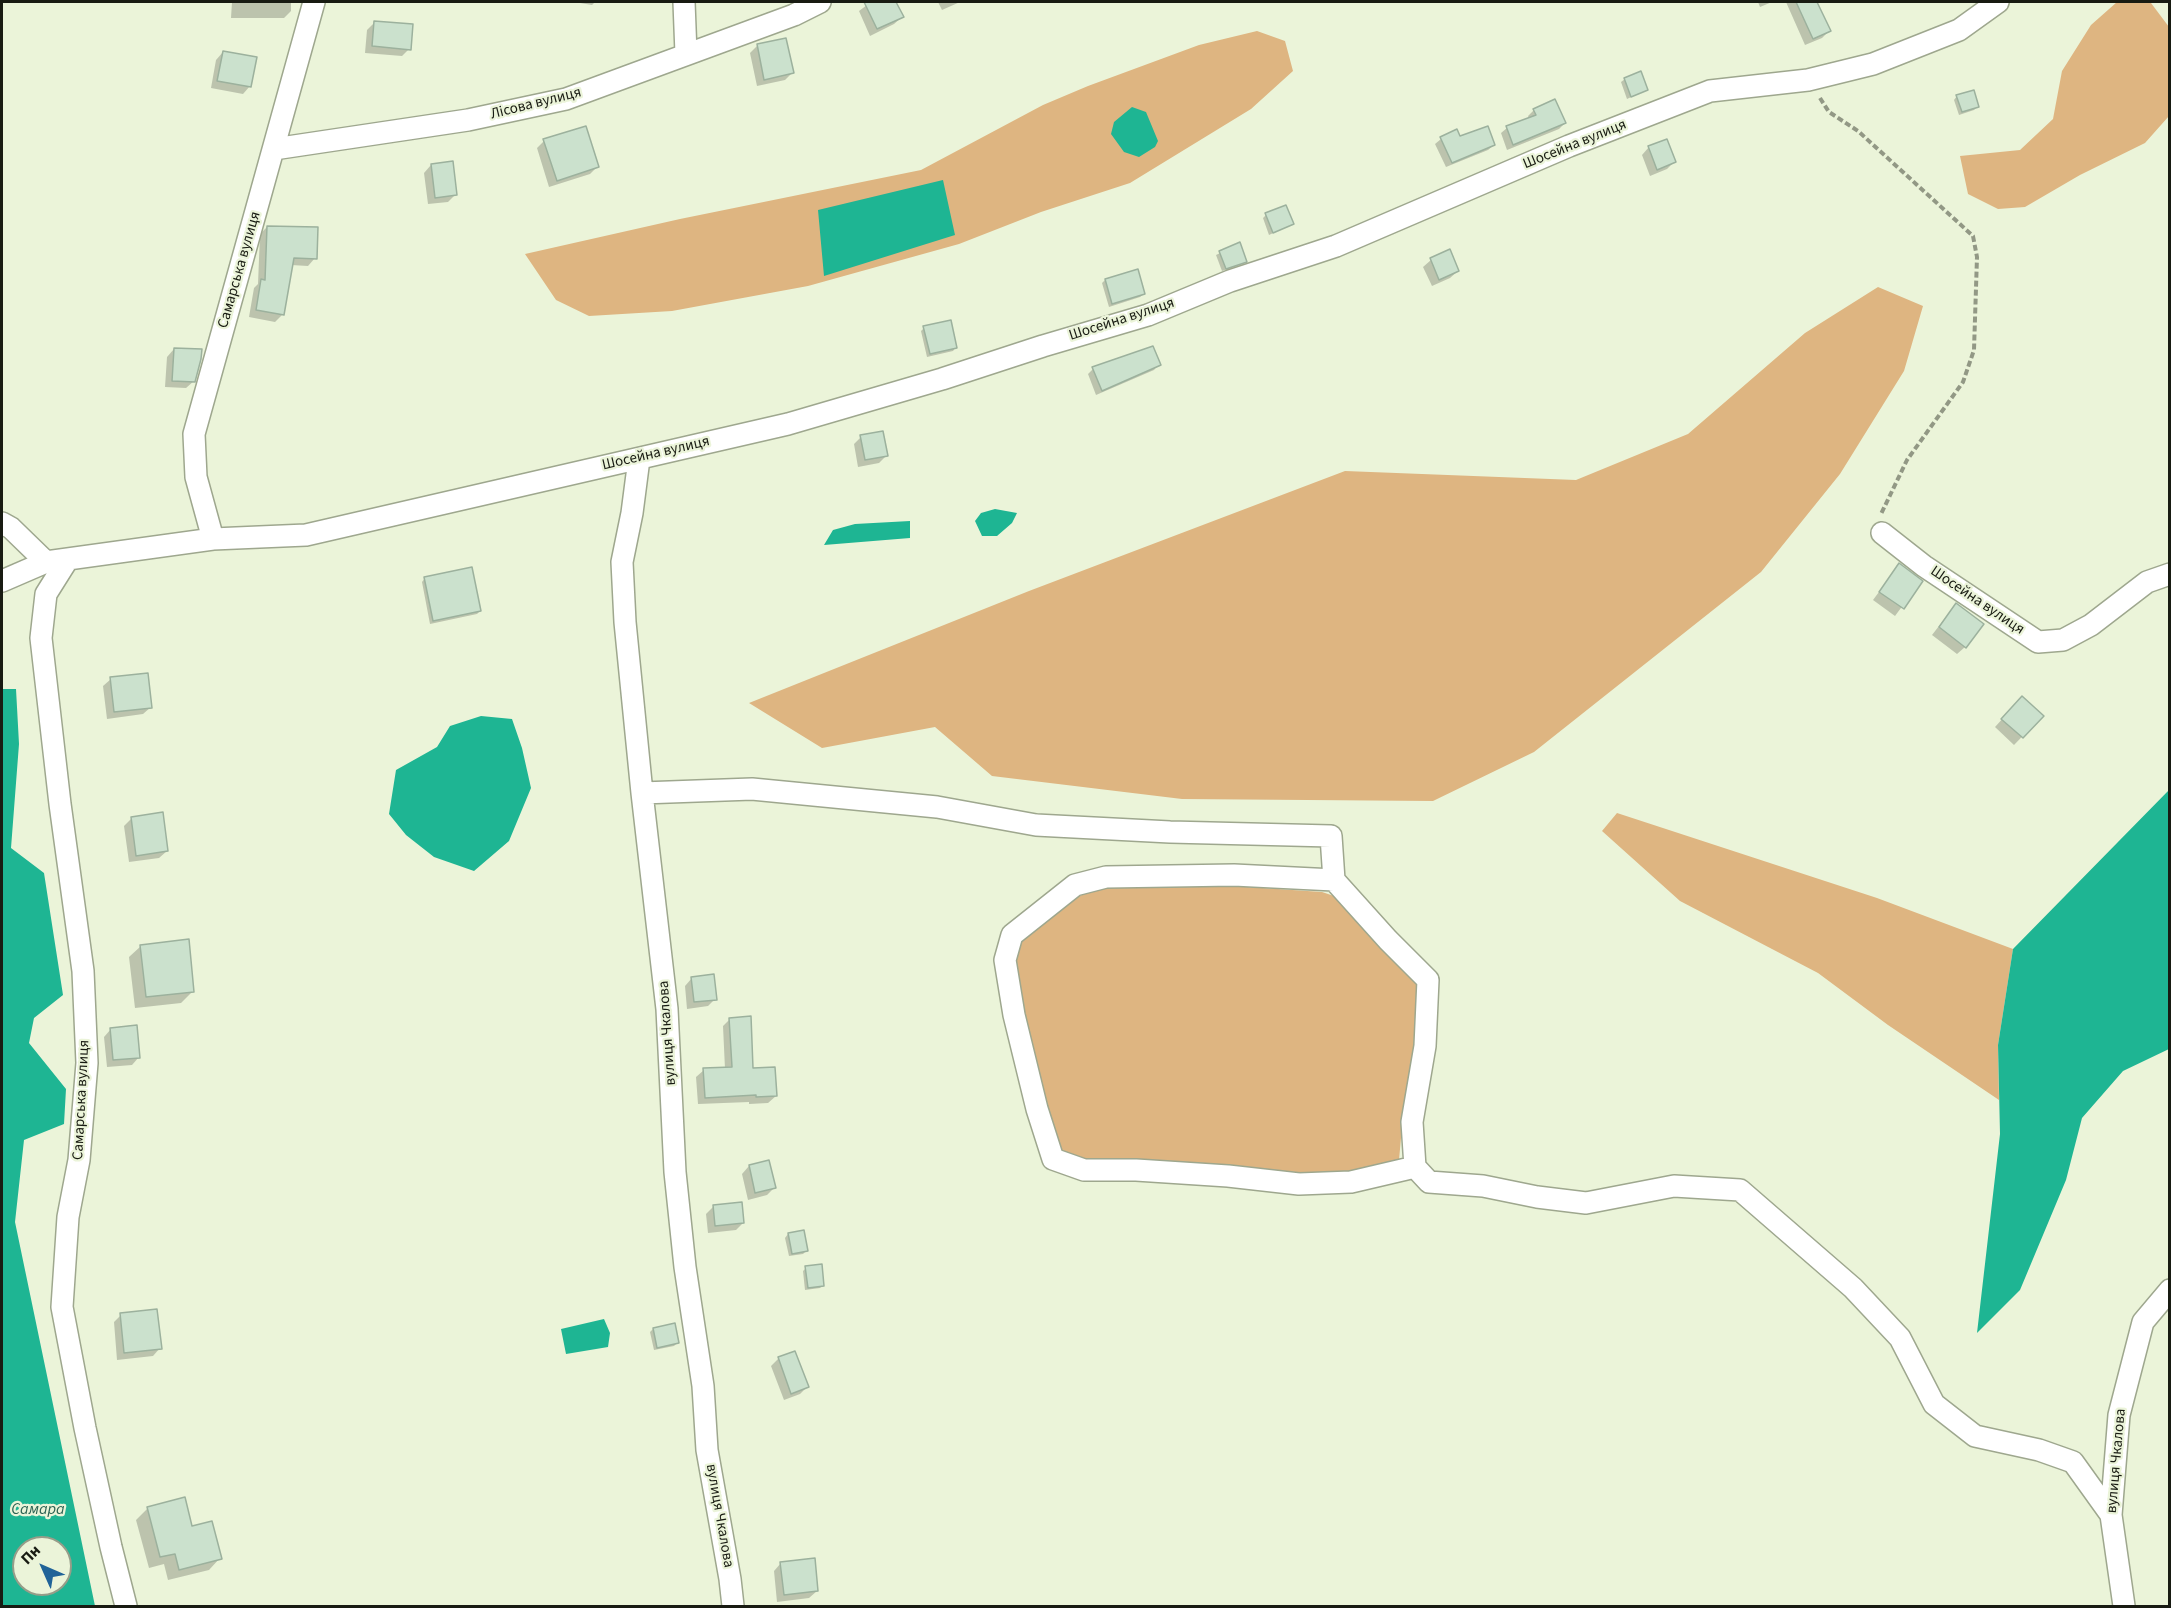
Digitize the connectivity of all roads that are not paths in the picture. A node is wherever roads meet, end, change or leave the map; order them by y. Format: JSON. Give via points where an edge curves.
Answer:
{"nodes":[{"id":1,"x":314,"y":2,"type":"edge"},
{"id":2,"x":684,"y":2,"type":"edge"},
{"id":3,"x":820,"y":2,"type":"edge"},
{"id":4,"x":1998,"y":2,"type":"edge"},
{"id":5,"x":686,"y":54,"type":"junction"},
{"id":6,"x":274,"y":149,"type":"junction"},
{"id":7,"x":639,"y":459,"type":"junction"},
{"id":8,"x":2,"y":523,"type":"edge"},
{"id":9,"x":1882,"y":533,"type":"road end"},
{"id":10,"x":213,"y":539,"type":"junction"},
{"id":11,"x":68,"y":559,"type":"junction"},
{"id":12,"x":45,"y":562,"type":"junction"},
{"id":13,"x":2169,"y":574,"type":"edge"},
{"id":14,"x":2,"y":581,"type":"edge"},
{"id":15,"x":642,"y":793,"type":"junction"},
{"id":16,"x":1334,"y":880,"type":"junction"},
{"id":17,"x":1415,"y":1167,"type":"junction"},
{"id":18,"x":2169,"y":1290,"type":"edge"},
{"id":19,"x":2111,"y":1515,"type":"junction"},
{"id":20,"x":126,"y":1606,"type":"edge"},
{"id":21,"x":733,"y":1606,"type":"edge"},
{"id":22,"x":2124,"y":1606,"type":"edge"}],
"edges":[{"from":1,"to":6,"type":"street","name":"Самарська вулиця"},
{"from":2,"to":5,"type":"street"},
{"from":3,"to":5,"type":"street","name":"Лісова вулиця"},
{"from":4,"to":7,"type":"street","name":"Шосейна вулиця","via":[[1959,30],[1873,64],[1808,80],[1710,91],[1569,146],[1336,246],[1230,281],[1148,315],[788,423]]},
{"from":5,"to":6,"type":"street","name":"Лісова вулиця","via":[[566,99],[468,120]]},
{"from":6,"to":10,"type":"street","name":"Самарська вулиця","via":[[194,434],[196,477]]},
{"from":7,"to":10,"type":"street","name":"Шосейна вулиця","via":[[306,535]]},
{"from":7,"to":15,"type":"street","name":"вулиця Чкалова","via":[[622,562]]},
{"from":8,"to":12,"type":"street"},
{"from":9,"to":13,"type":"street","name":"Шосейна вулиця","via":[[2038,642],[2062,640],[2091,625],[2147,582]]},
{"from":10,"to":11,"type":"street","name":"Шосейна вулиця"},
{"from":11,"to":12,"type":"street","name":"Шосейна вулиця"},
{"from":11,"to":20,"type":"street","name":"Самарська вулиця","via":[[46,594],[41,638],[83,971],[87,1063],[79,1160],[68,1217],[62,1307]]},
{"from":12,"to":14,"type":"street","name":"Шосейна вулиця"},
{"from":15,"to":16,"type":"street","via":[[752,789],[937,807],[1036,825],[1331,836]]},
{"from":15,"to":21,"type":"street","name":"вулиця Чкалова","via":[[667,1009],[675,1172],[685,1267],[703,1386],[707,1450]]},
{"from":16,"to":17,"type":"street","via":[[1428,980],[1425,1046],[1412,1122]]},
{"from":16,"to":17,"type":"street","via":[[1234,875],[1106,877],[1076,885],[1011,934],[1005,960],[1037,1109],[1053,1159],[1084,1170],[1136,1170],[1299,1184],[1352,1182]]},
{"from":17,"to":19,"type":"street","via":[[1429,1182],[1484,1186],[1586,1203],[1674,1186],[1740,1190],[1853,1288],[1900,1338],[1934,1404],[1975,1436],[2073,1462]]},
{"from":18,"to":19,"type":"street","name":"вулиця Чкалова","via":[[2143,1322],[2120,1415]]},
{"from":19,"to":22,"type":"street","name":"вулиця Чкалова"}]}
